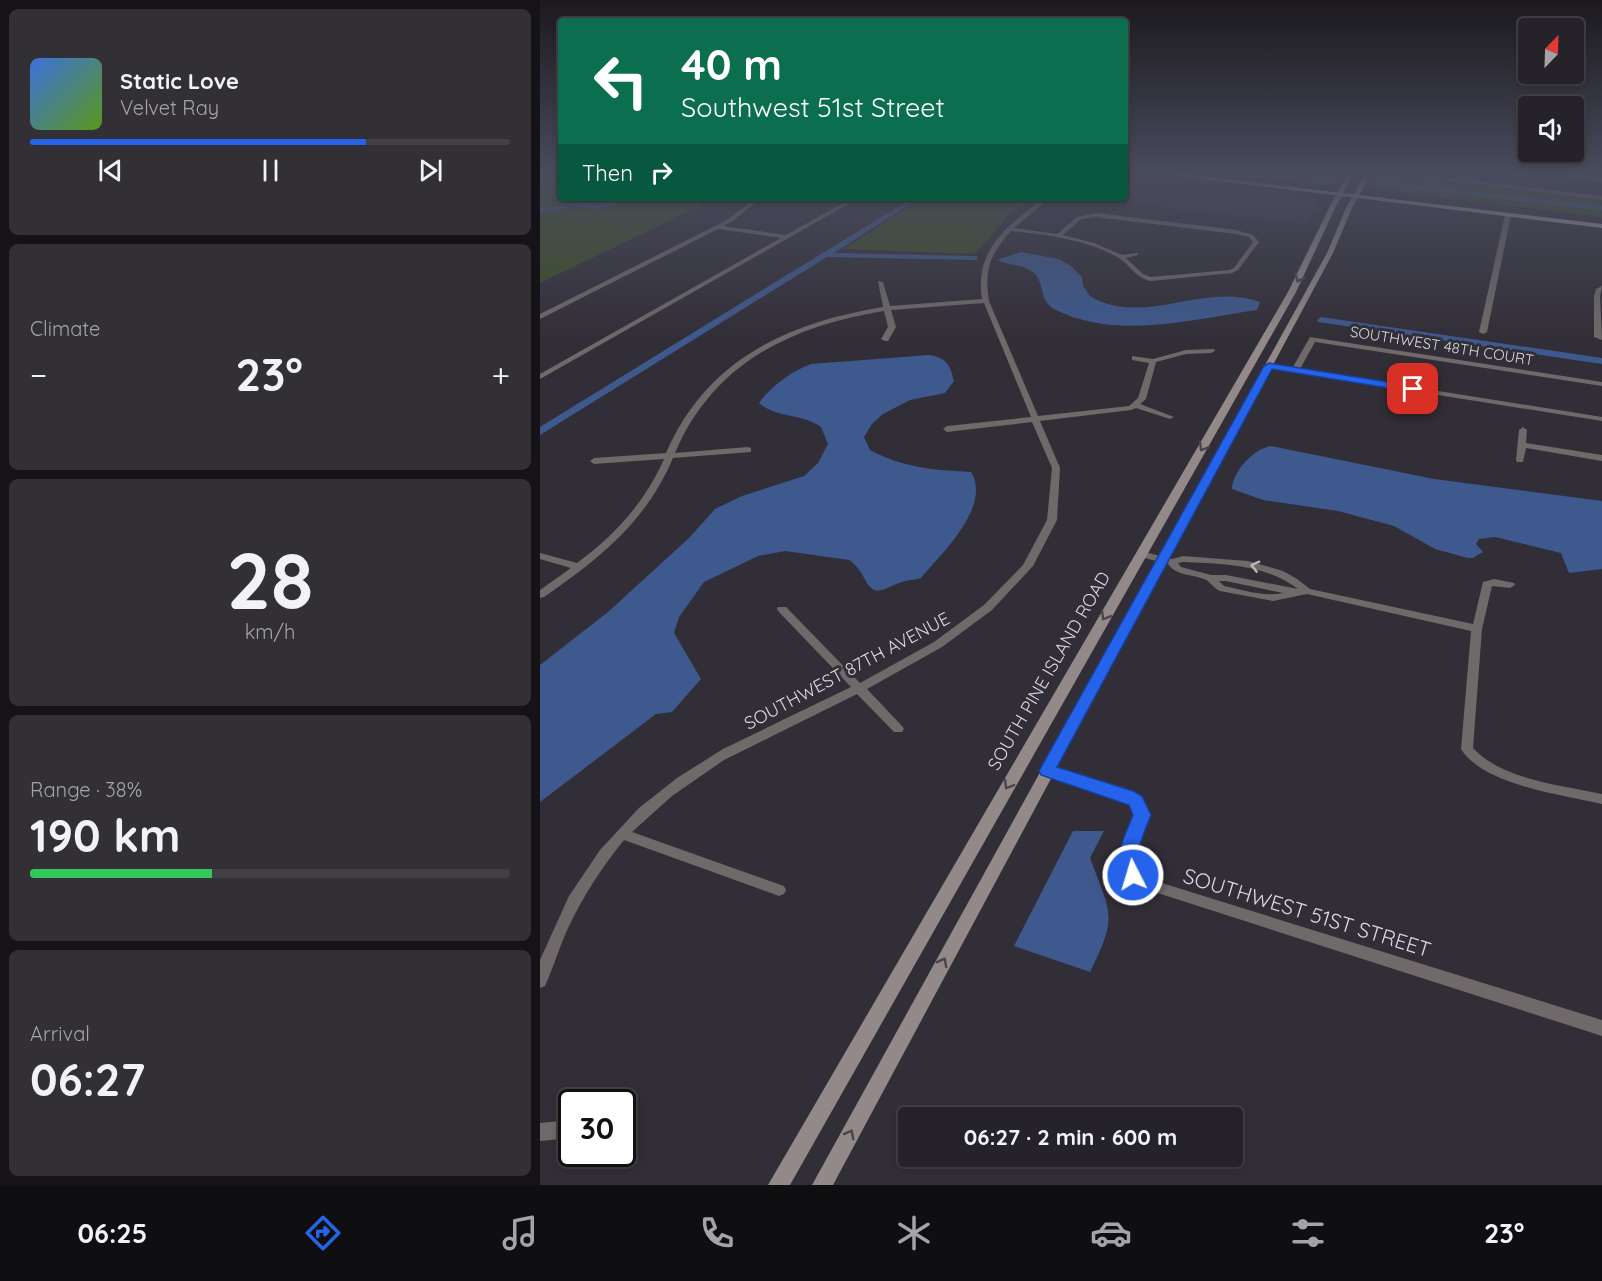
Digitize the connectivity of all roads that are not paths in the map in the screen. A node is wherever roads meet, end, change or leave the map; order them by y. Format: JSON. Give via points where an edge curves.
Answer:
{"nodes":[{"id":1,"x":713,"y":229,"type":"edge"},
{"id":2,"x":734,"y":229,"type":"edge"},
{"id":3,"x":801,"y":229,"type":"edge"},
{"id":4,"x":1009,"y":229,"type":"edge"},
{"id":5,"x":1012,"y":229,"type":"edge"},
{"id":6,"x":1066,"y":229,"type":"edge"},
{"id":7,"x":1213,"y":229,"type":"edge"},
{"id":8,"x":1323,"y":229,"type":"edge"},
{"id":9,"x":1341,"y":229,"type":"edge"},
{"id":10,"x":1505,"y":229,"type":"edge"},
{"id":11,"x":1059,"y":235,"type":"junction"},
{"id":12,"x":787,"y":237,"type":"junction"},
{"id":13,"x":1136,"y":254,"type":"dead end"},
{"id":14,"x":1122,"y":257,"type":"junction"},
{"id":15,"x":880,"y":282,"type":"dead end"},
{"id":16,"x":1602,"y":288,"type":"edge"},
{"id":17,"x":986,"y":301,"type":"junction"},
{"id":18,"x":888,"y":308,"type":"junction"},
{"id":19,"x":540,"y":317,"type":"edge"},
{"id":20,"x":1483,"y":332,"type":"dead end"},
{"id":21,"x":1600,"y":337,"type":"edge"},
{"id":22,"x":885,"y":339,"type":"dead end"},
{"id":23,"x":1211,"y":351,"type":"dead end"},
{"id":24,"x":1134,"y":358,"type":"dead end"},
{"id":25,"x":1153,"y":361,"type":"junction"},
{"id":26,"x":1269,"y":366,"type":"junction"},
{"id":27,"x":1295,"y":370,"type":"junction"},
{"id":28,"x":540,"y":377,"type":"edge"},
{"id":29,"x":1602,"y":384,"type":"edge"},
{"id":30,"x":1137,"y":406,"type":"junction"},
{"id":31,"x":1221,"y":414,"type":"junction"},
{"id":32,"x":1170,"y":417,"type":"dead end"},
{"id":33,"x":1241,"y":418,"type":"junction"},
{"id":34,"x":1037,"y":419,"type":"junction"},
{"id":35,"x":1602,"y":419,"type":"edge"},
{"id":36,"x":947,"y":429,"type":"dead end"},
{"id":37,"x":1523,"y":430,"type":"dead end"},
{"id":38,"x":1523,"y":445,"type":"junction"},
{"id":39,"x":748,"y":450,"type":"dead end"},
{"id":40,"x":669,"y":456,"type":"junction"},
{"id":41,"x":1602,"y":458,"type":"edge"},
{"id":42,"x":1521,"y":460,"type":"dead end"},
{"id":43,"x":594,"y":461,"type":"dead end"},
{"id":44,"x":1141,"y":554,"type":"junction"},
{"id":45,"x":540,"y":556,"type":"edge"},
{"id":46,"x":1168,"y":560,"type":"junction"},
{"id":47,"x":579,"y":567,"type":"junction"},
{"id":48,"x":1275,"y":573,"type":"junction"},
{"id":49,"x":1211,"y":579,"type":"junction"},
{"id":50,"x":1260,"y":585,"type":"junction"},
{"id":51,"x":1510,"y":585,"type":"dead end"},
{"id":52,"x":1303,"y":592,"type":"junction"},
{"id":53,"x":540,"y":595,"type":"edge"},
{"id":54,"x":1253,"y":595,"type":"junction"},
{"id":55,"x":782,"y":609,"type":"dead end"},
{"id":56,"x":1476,"y":629,"type":"junction"},
{"id":57,"x":858,"y":687,"type":"junction"},
{"id":58,"x":898,"y":729,"type":"dead end"},
{"id":59,"x":1047,"y":771,"type":"junction"},
{"id":60,"x":1602,"y":799,"type":"edge"},
{"id":61,"x":622,"y":834,"type":"junction"},
{"id":62,"x":779,"y":890,"type":"dead end"},
{"id":63,"x":540,"y":981,"type":"edge"},
{"id":64,"x":1602,"y":1028,"type":"edge"},
{"id":65,"x":558,"y":1130,"type":"edge"},
{"id":66,"x":540,"y":1132,"type":"edge"},
{"id":67,"x":778,"y":1185,"type":"edge"},
{"id":68,"x":822,"y":1185,"type":"edge"}],
"edges":[{"from":1,"to":19,"type":"street"},
{"from":2,"to":12,"type":"street"},
{"from":3,"to":12,"type":"street"},
{"from":4,"to":17,"type":"street","name":"SOUTHWEST 87TH AVENUE","via":[[985,264]]},
{"from":5,"to":11,"type":"street"},
{"from":6,"to":11,"type":"street"},
{"from":7,"to":14,"type":"street","via":[[1254,237],[1256,242],[1230,272],[1147,279],[1140,277]]},
{"from":8,"to":31,"type":"main road","name":"SOUTH PINE ISLAND ROAD","one_way":true,"via":[[1292,292]]},
{"from":9,"to":26,"type":"main road"},
{"from":10,"to":20,"type":"street"},
{"from":11,"to":14,"type":"street"},
{"from":12,"to":28,"type":"street"},
{"from":13,"to":14,"type":"street"},
{"from":15,"to":18,"type":"street"},
{"from":16,"to":21,"type":"street","via":[[1598,290]]},
{"from":17,"to":18,"type":"street"},
{"from":17,"to":34,"type":"street","name":"SOUTHWEST 87TH AVENUE"},
{"from":18,"to":22,"type":"street","via":[[892,327]]},
{"from":18,"to":40,"type":"street","via":[[825,319],[756,351],[701,400]]},
{"from":23,"to":25,"type":"street","via":[[1186,352]]},
{"from":24,"to":25,"type":"street"},
{"from":25,"to":30,"type":"street"},
{"from":26,"to":27,"type":"street"},
{"from":26,"to":33,"type":"main road"},
{"from":27,"to":29,"type":"street","name":"SOUTHWEST 48TH COURT","via":[[1312,339]]},
{"from":27,"to":35,"type":"street"},
{"from":30,"to":32,"type":"street"},
{"from":30,"to":34,"type":"street"},
{"from":31,"to":33,"type":"main road"},
{"from":31,"to":44,"type":"main road","name":"SOUTH PINE ISLAND ROAD","one_way":true},
{"from":33,"to":46,"type":"main road"},
{"from":34,"to":36,"type":"street"},
{"from":34,"to":57,"type":"street","name":"SOUTHWEST 87TH AVENUE","via":[[1056,468],[1058,495],[1049,529],[1032,561],[969,625]]},
{"from":37,"to":38,"type":"street"},
{"from":38,"to":41,"type":"street"},
{"from":38,"to":42,"type":"street"},
{"from":39,"to":40,"type":"street"},
{"from":40,"to":43,"type":"street"},
{"from":40,"to":47,"type":"street","via":[[644,503]]},
{"from":44,"to":46,"type":"street"},
{"from":44,"to":67,"type":"main road","name":"SOUTH PINE ISLAND ROAD","one_way":true},
{"from":45,"to":47,"type":"street"},
{"from":48,"to":46,"type":"street","one_way":true,"via":[[1255,563]]},
{"from":46,"to":49,"type":"street","via":[[1177,569]]},
{"from":46,"to":59,"type":"main road"},
{"from":47,"to":53,"type":"street"},
{"from":48,"to":50,"type":"street"},
{"from":48,"to":52,"type":"street","via":[[1299,583]]},
{"from":49,"to":50,"type":"street"},
{"from":49,"to":54,"type":"street","via":[[1220,588]]},
{"from":50,"to":52,"type":"street"},
{"from":50,"to":54,"type":"street"},
{"from":51,"to":56,"type":"street","via":[[1487,584]]},
{"from":52,"to":54,"type":"street","via":[[1273,598]]},
{"from":52,"to":56,"type":"street"},
{"from":55,"to":57,"type":"street"},
{"from":56,"to":60,"type":"street","via":[[1467,749],[1473,759],[1508,775]]},
{"from":57,"to":58,"type":"street"},
{"from":57,"to":61,"type":"street","name":"SOUTHWEST 87TH AVENUE","via":[[703,766]]},
{"from":59,"to":64,"type":"street","name":"SOUTHWEST 51ST STREET","via":[[1136,801],[1142,815],[1127,866],[1144,883]]},
{"from":68,"to":59,"type":"main road","one_way":true},
{"from":61,"to":62,"type":"street"},
{"from":61,"to":63,"type":"street","name":"SOUTHWEST 87TH AVENUE","via":[[574,896]]},
{"from":65,"to":66,"type":"street"}]}
